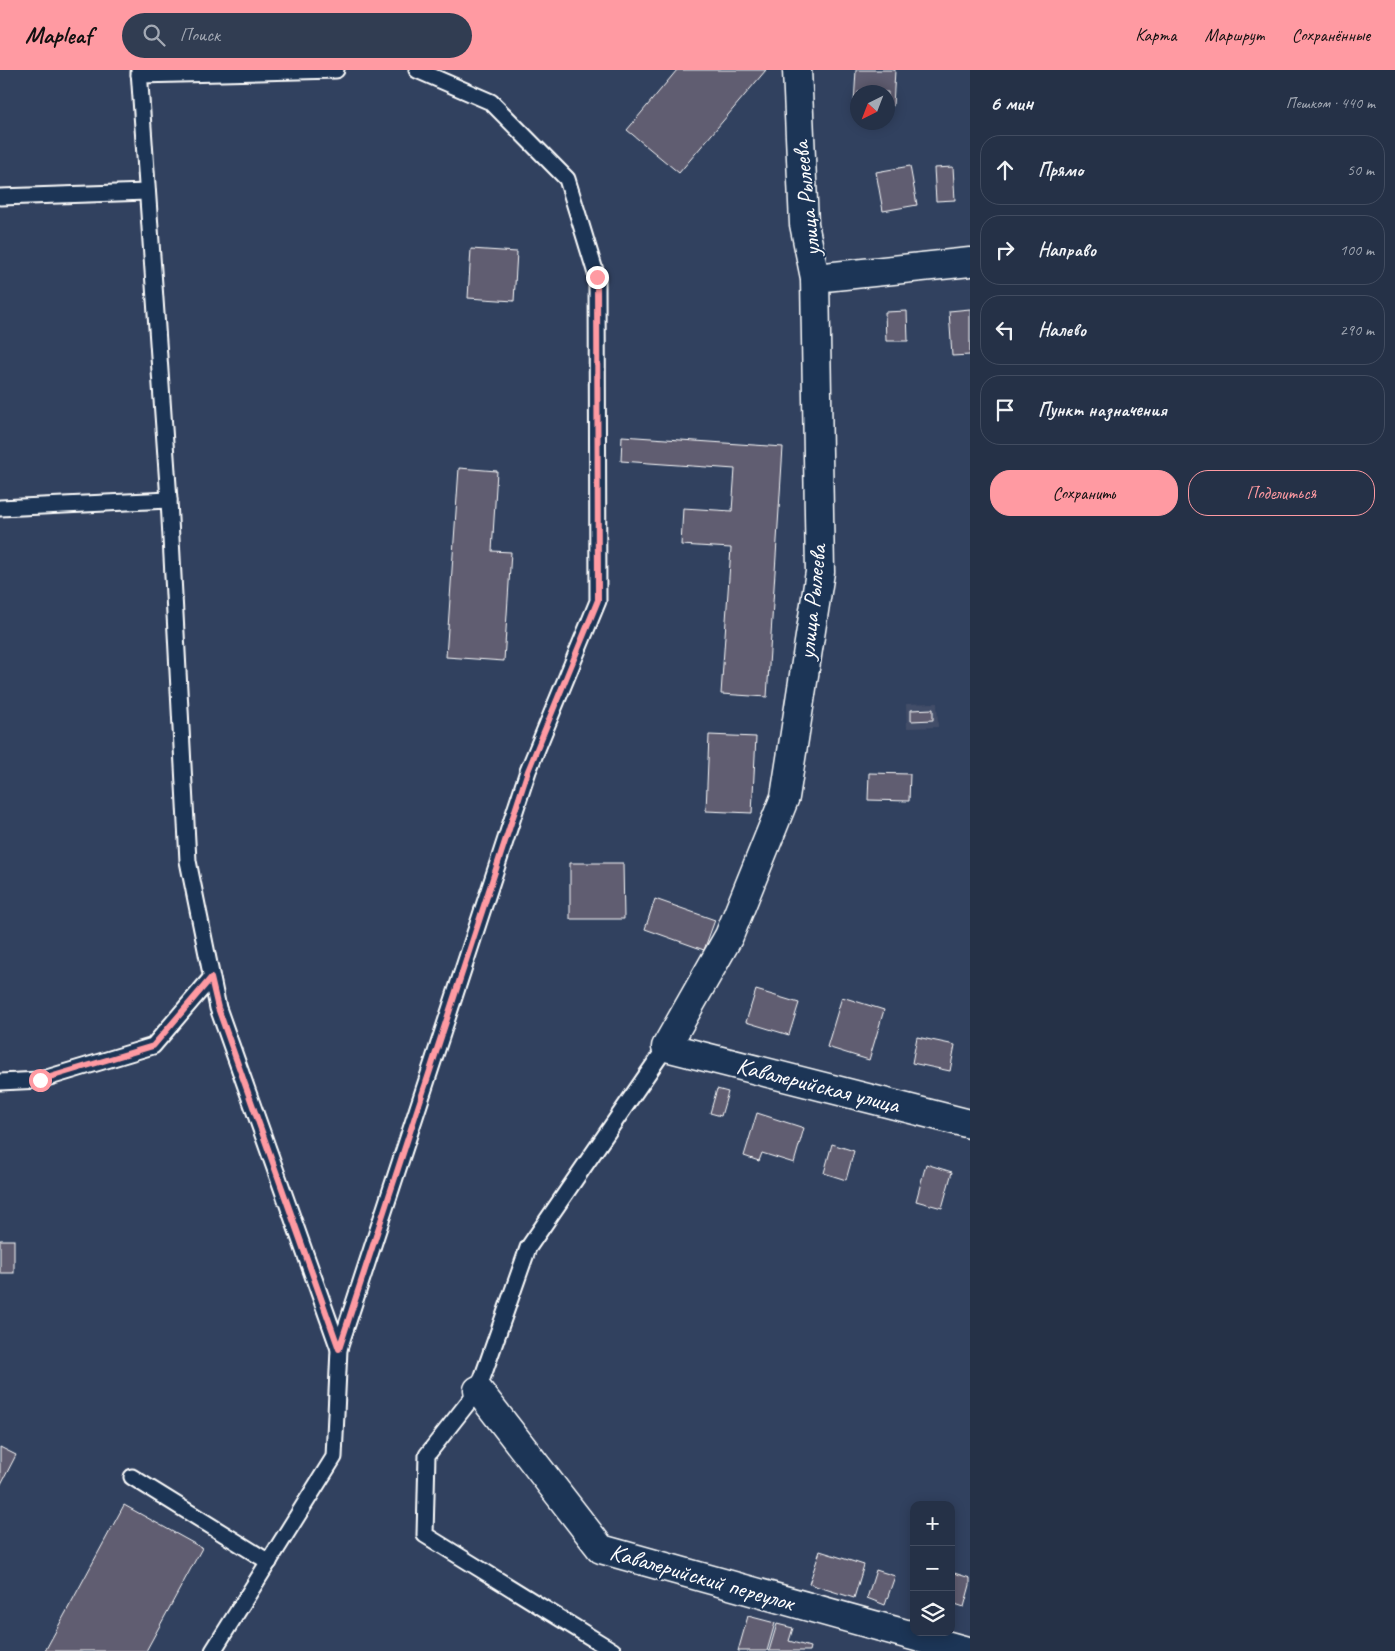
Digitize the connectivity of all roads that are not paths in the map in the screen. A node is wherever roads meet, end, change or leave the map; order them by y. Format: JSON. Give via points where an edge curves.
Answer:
{"nodes":[{"id":1,"x":336,"y":70,"type":"edge"},
{"id":2,"x":418,"y":70,"type":"edge"},
{"id":3,"x":797,"y":70,"type":"edge"},
{"id":4,"x":139,"y":72,"type":"edge"},
{"id":5,"x":147,"y":192,"type":"junction"},
{"id":6,"x":0,"y":196,"type":"edge"},
{"id":7,"x":970,"y":262,"type":"edge"},
{"id":8,"x":815,"y":278,"type":"junction"},
{"id":9,"x":169,"y":500,"type":"junction"},
{"id":10,"x":0,"y":508,"type":"edge"},
{"id":11,"x":211,"y":978,"type":"junction"},
{"id":12,"x":666,"y":1047,"type":"junction"},
{"id":13,"x":0,"y":1082,"type":"edge"},
{"id":14,"x":970,"y":1124,"type":"edge"},
{"id":15,"x":339,"y":1349,"type":"junction"},
{"id":16,"x":478,"y":1390,"type":"junction"},
{"id":17,"x":132,"y":1477,"type":"dead end"},
{"id":18,"x":269,"y":1562,"type":"junction"},
{"id":19,"x":213,"y":1651,"type":"edge"},
{"id":20,"x":613,"y":1651,"type":"edge"},
{"id":21,"x":967,"y":1651,"type":"edge"}],
"edges":[{"from":1,"to":4,"type":"lane"},
{"from":2,"to":15,"type":"lane","via":[[490,102],[567,179],[597,277],[598,600],[528,771]]},
{"from":3,"to":8,"type":"street","name":"улица Рылеева","via":[[804,224]]},
{"from":4,"to":5,"type":"lane"},
{"from":5,"to":6,"type":"lane"},
{"from":5,"to":9,"type":"lane"},
{"from":7,"to":8,"type":"street"},
{"from":8,"to":12,"type":"street","name":"улица Рылеева","via":[[820,572],[786,797],[729,936]]},
{"from":9,"to":10,"type":"lane"},
{"from":9,"to":11,"type":"lane","via":[[188,861]]},
{"from":11,"to":13,"type":"lane","via":[[153,1046],[40,1080]]},
{"from":11,"to":15,"type":"lane","via":[[218,1008]]},
{"from":12,"to":14,"type":"street","name":"Кавалерийская улица"},
{"from":12,"to":16,"type":"lane","via":[[528,1248]]},
{"from":15,"to":18,"type":"lane","via":[[334,1458]]},
{"from":16,"to":20,"type":"lane","via":[[427,1455],[425,1535]]},
{"from":16,"to":21,"type":"street","name":"Кавалерийский переулок","via":[[601,1550]]},
{"from":17,"to":18,"type":"lane"},
{"from":18,"to":19,"type":"lane"}]}
